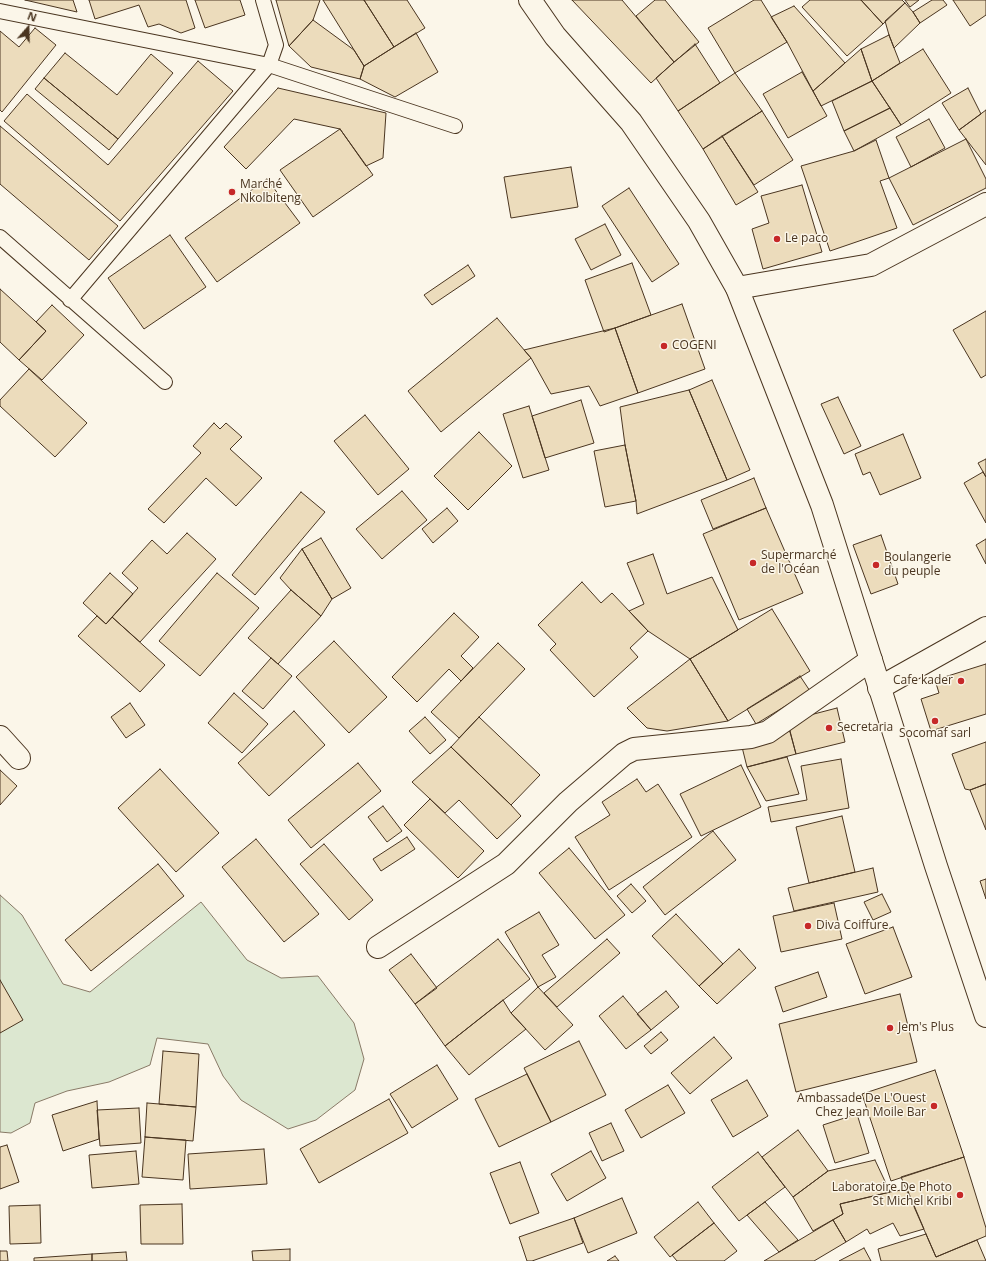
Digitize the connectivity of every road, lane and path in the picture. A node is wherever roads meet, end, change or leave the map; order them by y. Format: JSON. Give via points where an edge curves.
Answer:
{"nodes":[{"id":1,"x":263,"y":0,"type":"edge"},
{"id":2,"x":530,"y":0,"type":"edge"},
{"id":3,"x":0,"y":11,"type":"edge"},
{"id":4,"x":269,"y":65,"type":"junction"},
{"id":5,"x":455,"y":126,"type":"dead end"},
{"id":6,"x":986,"y":204,"type":"edge"},
{"id":7,"x":0,"y":237,"type":"edge"},
{"id":8,"x":738,"y":288,"type":"junction"},
{"id":9,"x":70,"y":300,"type":"junction"},
{"id":10,"x":165,"y":382,"type":"dead end"},
{"id":11,"x":986,"y":628,"type":"edge"},
{"id":12,"x":871,"y":660,"type":"junction"},
{"id":13,"x":879,"y":688,"type":"junction"},
{"id":14,"x":0,"y":738,"type":"edge"},
{"id":15,"x":19,"y":758,"type":"dead end"},
{"id":16,"x":378,"y":947,"type":"dead end"},
{"id":17,"x":986,"y":1016,"type":"edge"}],
"edges":[{"from":1,"to":4,"type":"lane","via":[[276,45]]},
{"from":2,"to":8,"type":"main road","via":[[555,36],[631,122],[699,221]]},
{"from":3,"to":4,"type":"lane"},
{"from":4,"to":5,"type":"lane"},
{"from":4,"to":9,"type":"lane"},
{"from":6,"to":8,"type":"main road","via":[[871,265]]},
{"from":7,"to":9,"type":"lane"},
{"from":8,"to":12,"type":"main road","via":[[822,505]]},
{"from":9,"to":10,"type":"lane"},
{"from":11,"to":13,"type":"main road"},
{"from":12,"to":13,"type":"main road"},
{"from":12,"to":16,"type":"main road","via":[[768,732],[751,737],[634,749],[624,754],[568,802],[506,864]]},
{"from":13,"to":17,"type":"main road"},
{"from":14,"to":15,"type":"main road"}]}
